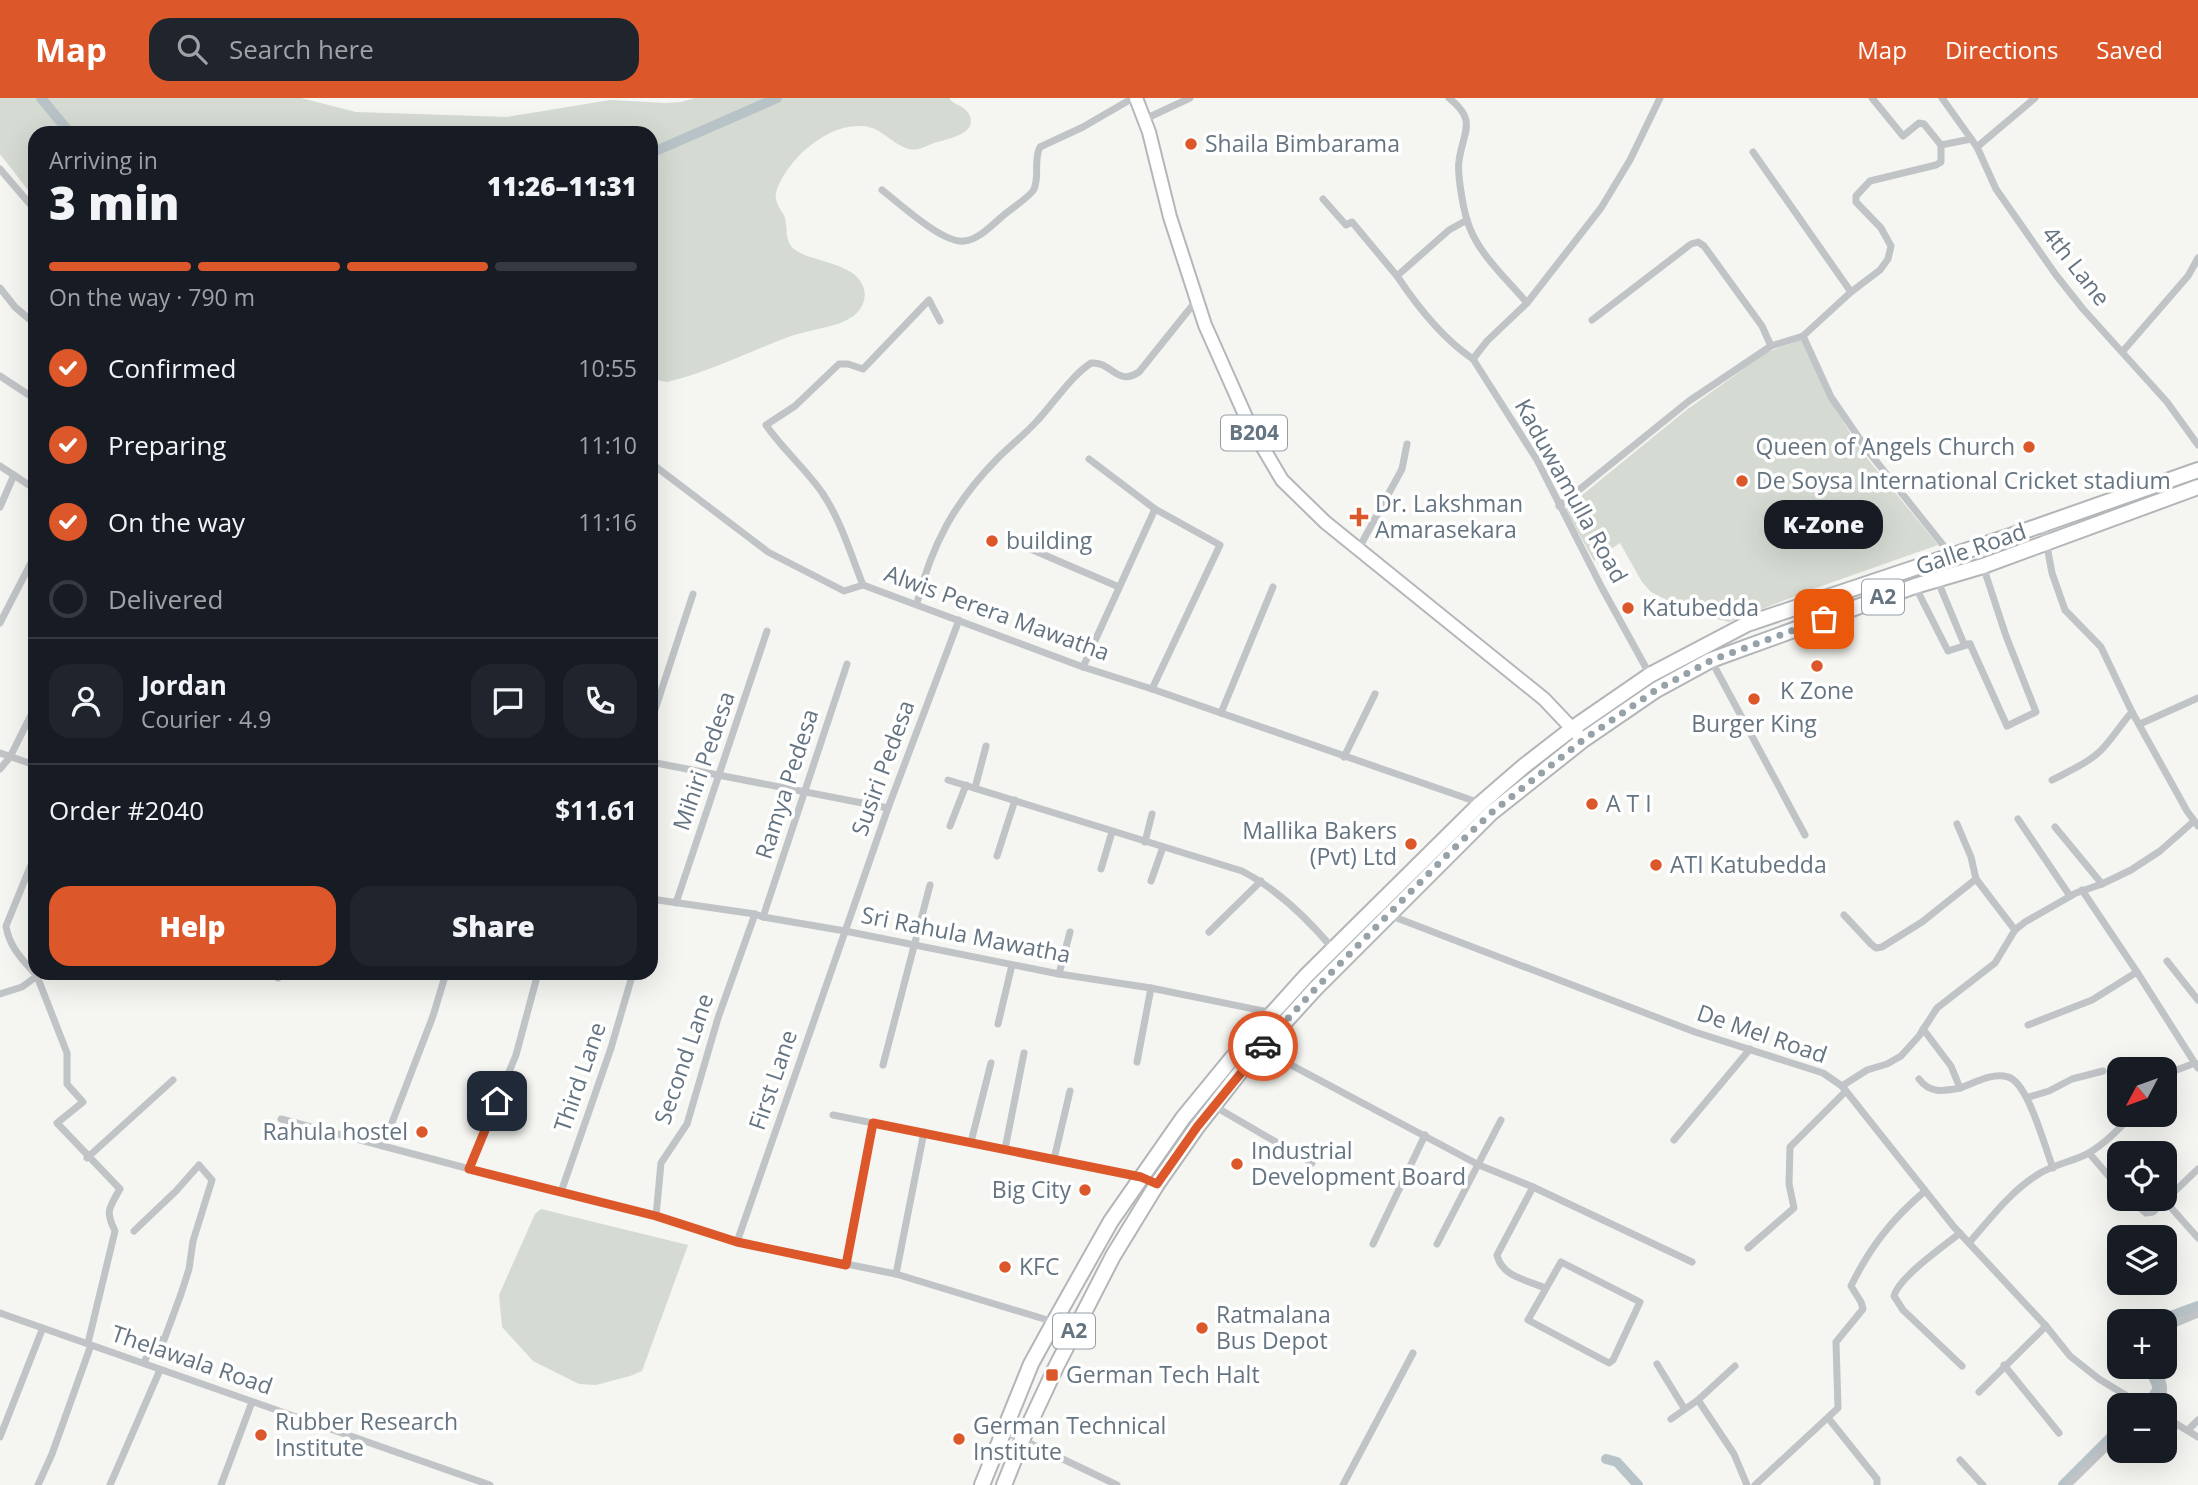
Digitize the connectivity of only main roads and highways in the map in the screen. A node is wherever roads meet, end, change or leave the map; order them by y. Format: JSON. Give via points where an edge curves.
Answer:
{"nodes":[{"id":1,"x":1134,"y":98,"type":"edge"},
{"id":2,"x":2198,"y":470,"type":"edge"},
{"id":3,"x":2198,"y":488,"type":"edge"},
{"id":4,"x":1920,"y":567,"type":"junction"},
{"id":5,"x":1925,"y":582,"type":"junction"},
{"id":6,"x":1573,"y":728,"type":"junction"},
{"id":7,"x":1583,"y":740,"type":"junction"},
{"id":8,"x":982,"y":1485,"type":"edge"},
{"id":9,"x":1004,"y":1485,"type":"edge"}],
"edges":[{"from":1,"to":6,"type":"main road","number":"B204","via":[[1145,120],[1196,301],[1249,424],[1282,480],[1325,522],[1514,673]]},
{"from":2,"to":4,"type":"highway","name":"Galle Road","number":"A2"},
{"from":3,"to":5,"type":"highway","name":"Galle Road","number":"A2","via":[[1983,566]]},
{"from":4,"to":5,"type":"highway"},
{"from":4,"to":6,"type":"highway","name":"Galle Road","number":"A2","via":[[1747,624],[1650,675]]},
{"from":5,"to":7,"type":"highway","name":"Galle Road","number":"A2","via":[[1712,660],[1656,690]]},
{"from":6,"to":7,"type":"main road"},
{"from":6,"to":8,"type":"highway","name":"Galle Road","number":"A2","via":[[1480,804],[1378,904],[1273,1013],[1183,1118],[1083,1269],[1031,1364]]},
{"from":7,"to":9,"type":"highway","number":"A2","via":[[1491,813],[1448,854],[1315,989],[1214,1106],[1157,1184],[1113,1256],[1056,1367]]}]}
